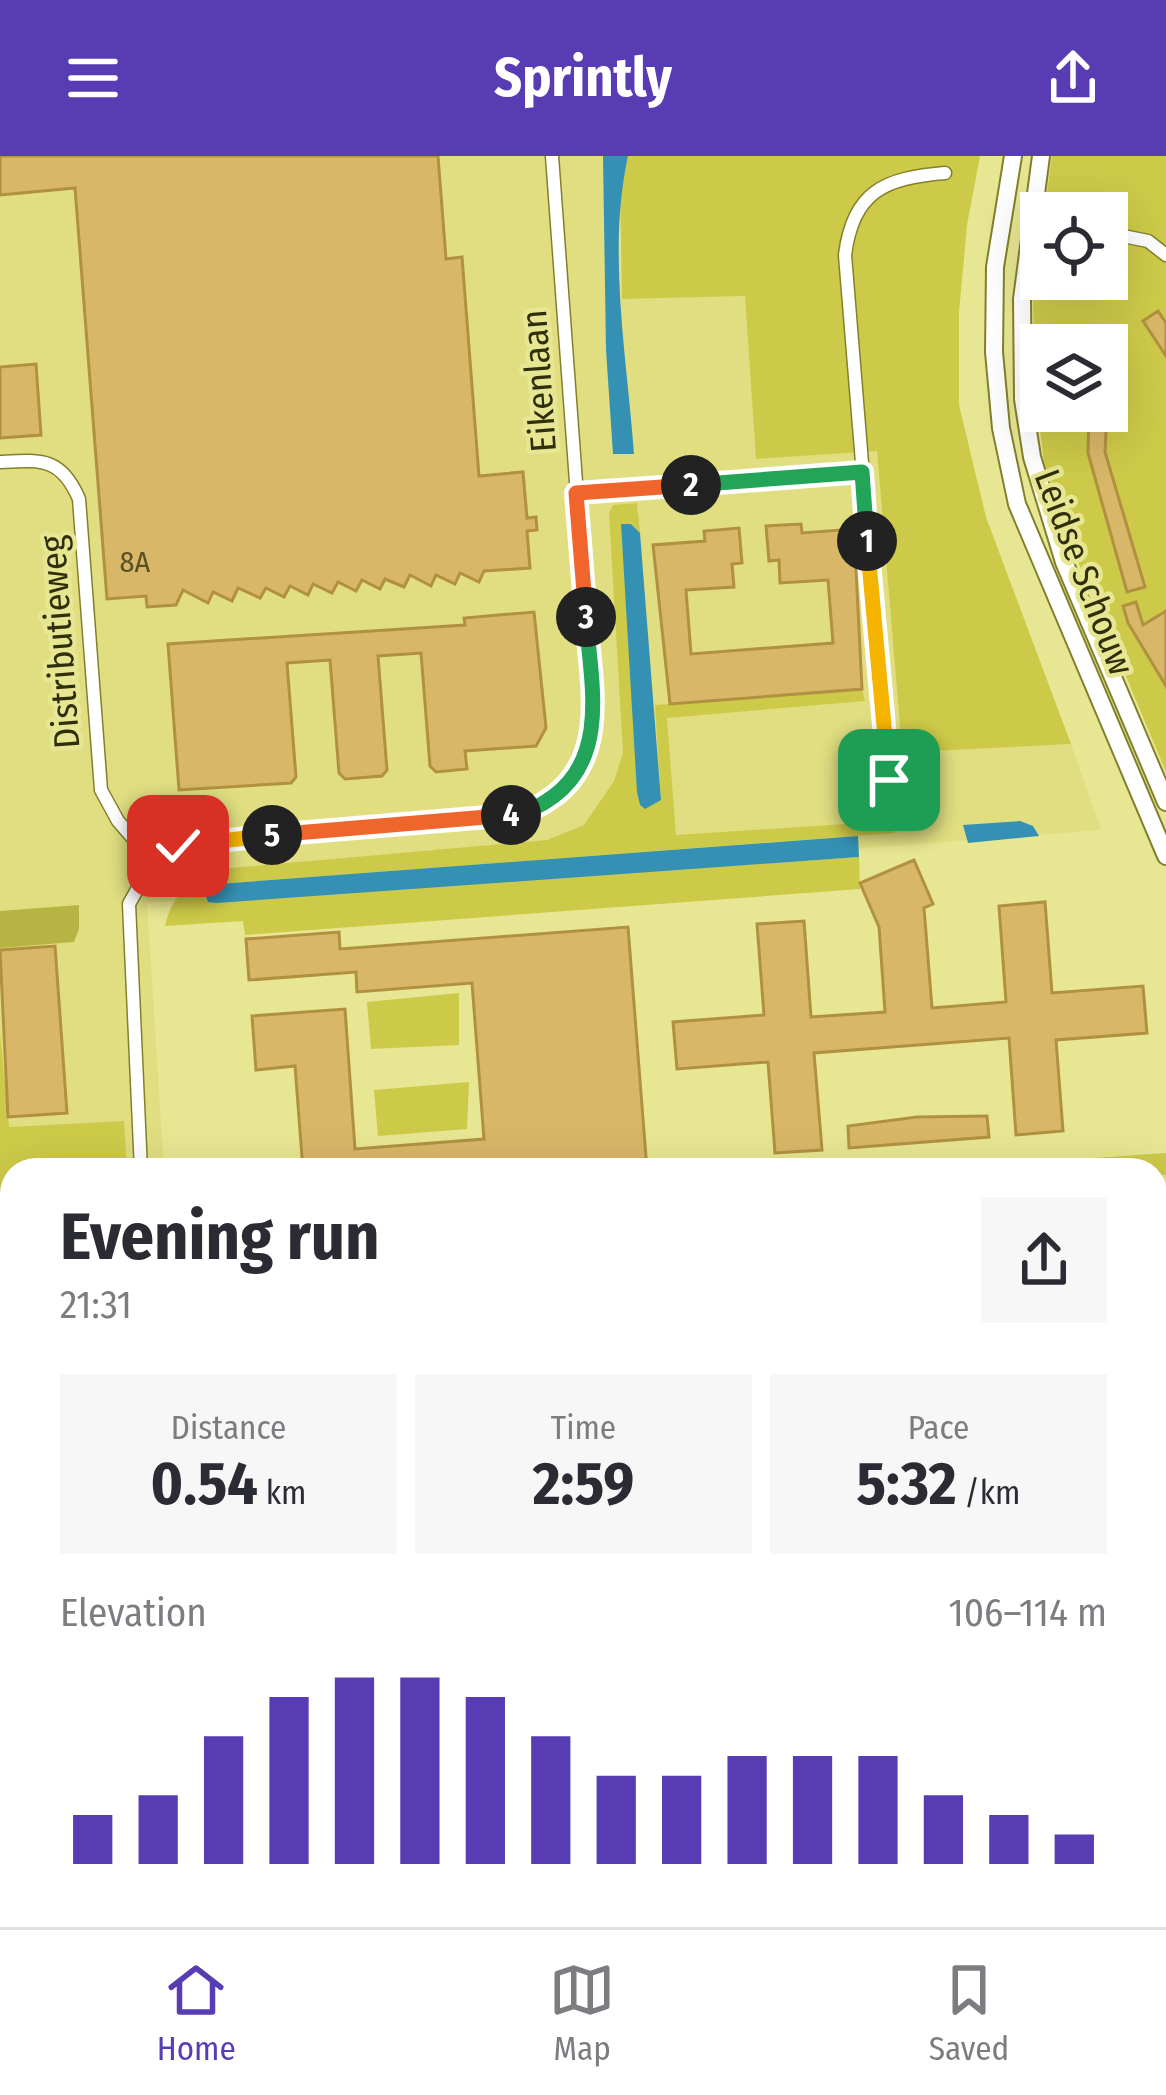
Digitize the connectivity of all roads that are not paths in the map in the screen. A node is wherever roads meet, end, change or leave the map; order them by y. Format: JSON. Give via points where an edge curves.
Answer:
{"nodes":[{"id":1,"x":552,"y":156,"type":"edge"},
{"id":2,"x":1013,"y":156,"type":"edge"},
{"id":3,"x":1041,"y":156,"type":"edge"},
{"id":4,"x":945,"y":173,"type":"dead end"},
{"id":5,"x":1128,"y":237,"type":"edge"},
{"id":6,"x":1166,"y":254,"type":"edge"},
{"id":7,"x":0,"y":462,"type":"edge"},
{"id":8,"x":862,"y":472,"type":"junction"},
{"id":9,"x":576,"y":493,"type":"junction"},
{"id":10,"x":889,"y":780,"type":"dead end"},
{"id":11,"x":1166,"y":802,"type":"edge"},
{"id":12,"x":1166,"y":856,"type":"edge"},
{"id":13,"x":153,"y":861,"type":"junction"},
{"id":14,"x":140,"y":1158,"type":"edge"}],
"edges":[{"from":1,"to":9,"type":"street","name":"Eikenlaan"},
{"from":2,"to":12,"type":"street","name":"Leidse Schouw","via":[[995,267],[994,352],[1017,504]]},
{"from":3,"to":11,"type":"street","name":"Leidse Schouw","via":[[1022,299],[1032,457],[1064,562]]},
{"from":4,"to":8,"type":"street","via":[[886,184],[849,225]]},
{"from":5,"to":6,"type":"street"},
{"from":7,"to":13,"type":"street","name":"Distributieweg","via":[[49,463],[79,499],[101,790]]},
{"from":8,"to":9,"type":"street"},
{"from":8,"to":10,"type":"street"},
{"from":9,"to":13,"type":"street","name":"Eikenlaan","via":[[593,713],[585,763],[570,784],[519,814],[190,842]]},
{"from":13,"to":14,"type":"street","via":[[129,904]]}]}
